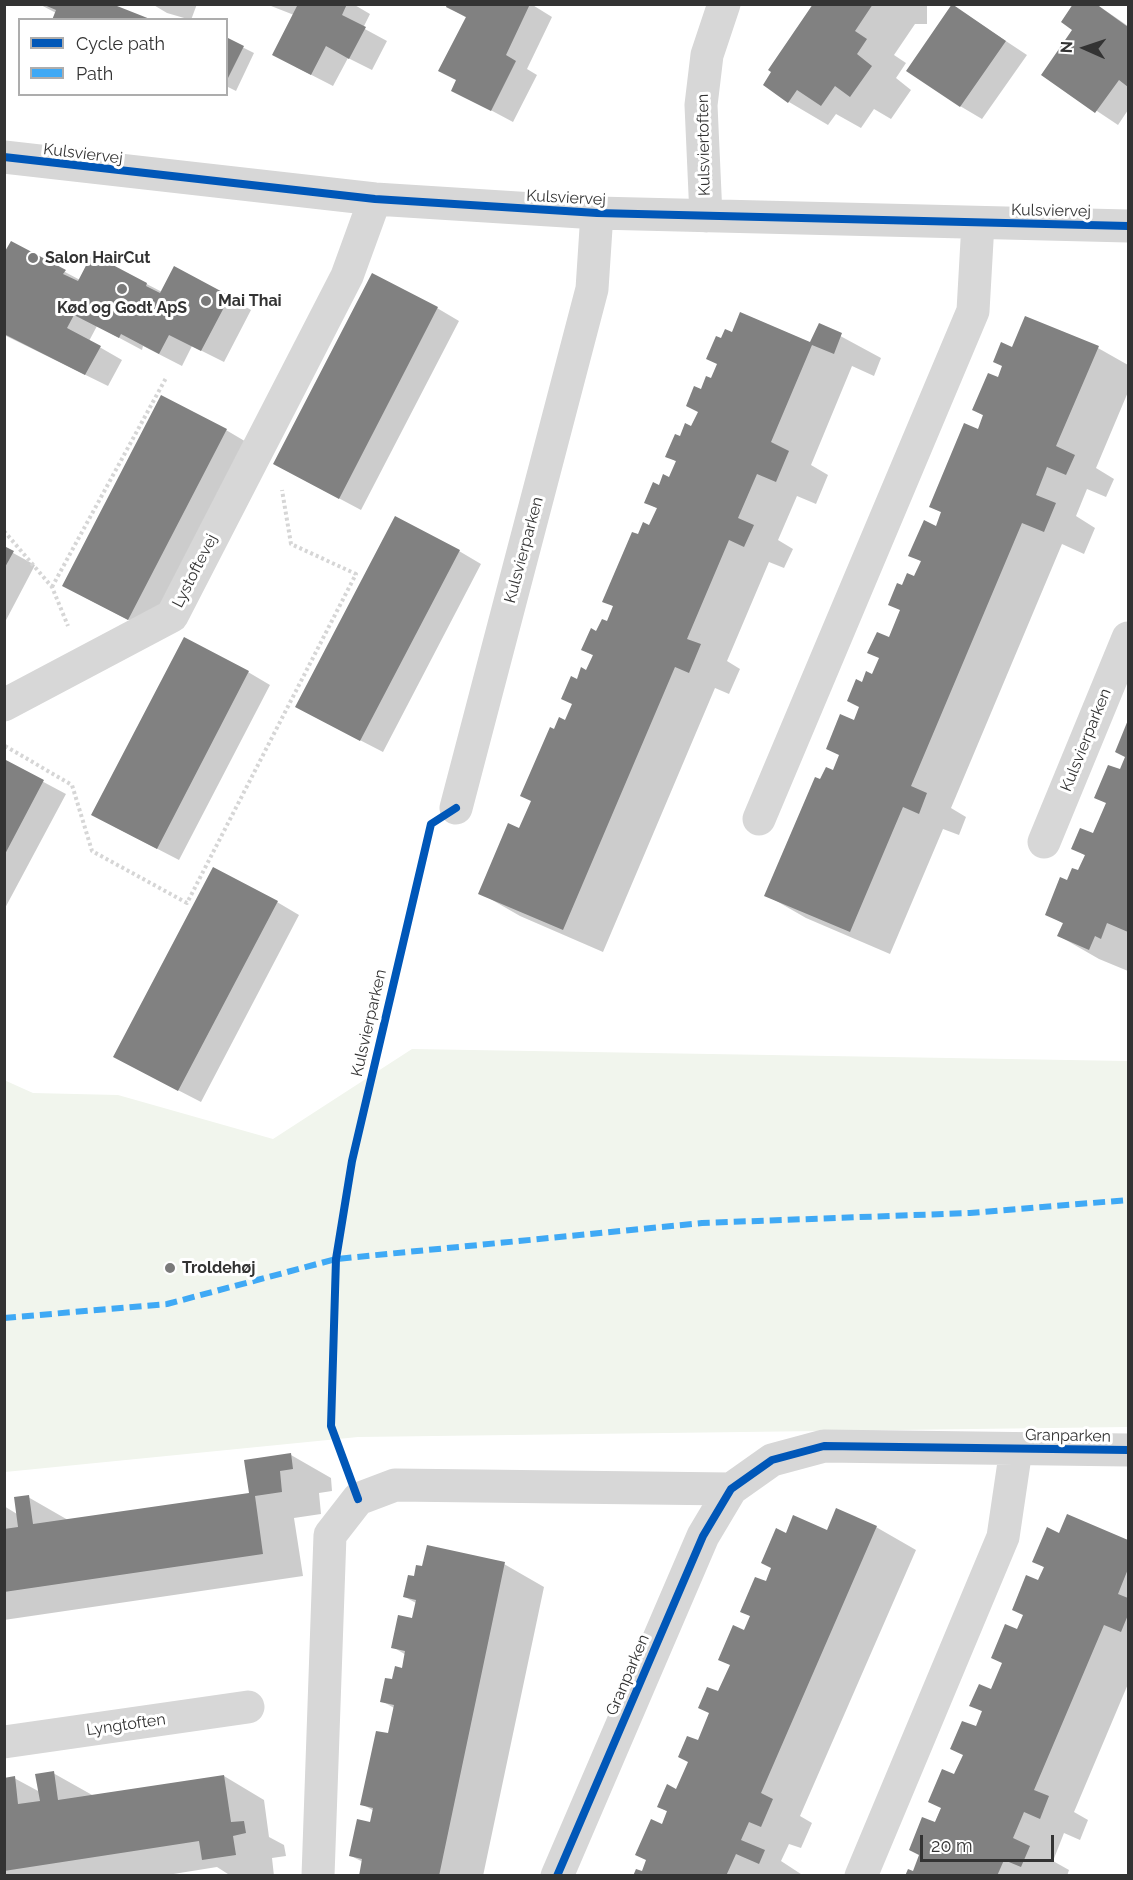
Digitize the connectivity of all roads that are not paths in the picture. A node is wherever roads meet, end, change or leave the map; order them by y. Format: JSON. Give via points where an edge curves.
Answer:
{"nodes":[{"id":1,"x":724,"y":4,"type":"edge"},
{"id":2,"x":4,"y":157,"type":"edge"},
{"id":3,"x":375,"y":199,"type":"junction"},
{"id":4,"x":597,"y":213,"type":"junction"},
{"id":5,"x":706,"y":216,"type":"junction"},
{"id":6,"x":978,"y":223,"type":"junction"},
{"id":7,"x":1128,"y":226,"type":"edge"},
{"id":8,"x":1128,"y":638,"type":"edge"},
{"id":9,"x":4,"y":705,"type":"edge"},
{"id":10,"x":456,"y":808,"type":"dead end"},
{"id":11,"x":759,"y":819,"type":"dead end"},
{"id":12,"x":1044,"y":842,"type":"dead end"},
{"id":13,"x":1016,"y":1449,"type":"junction"},
{"id":14,"x":1128,"y":1450,"type":"edge"},
{"id":15,"x":731,"y":1489,"type":"junction"},
{"id":16,"x":248,"y":1707,"type":"dead end"},
{"id":17,"x":4,"y":1742,"type":"edge"},
{"id":18,"x":318,"y":1875,"type":"edge"},
{"id":19,"x":557,"y":1875,"type":"edge"},
{"id":20,"x":861,"y":1875,"type":"edge"}],
"edges":[{"from":1,"to":5,"type":"street","name":"Kulsviertoften","via":[[707,55],[701,105]]},
{"from":2,"to":3,"type":"street","name":"Kulsviervej"},
{"from":3,"to":4,"type":"street","name":"Kulsviervej"},
{"from":3,"to":9,"type":"street","name":"Lystoftevej","via":[[347,276],[172,616]]},
{"from":4,"to":5,"type":"street","name":"Kulsviervej"},
{"from":4,"to":10,"type":"street","name":"Kulsvierparken","via":[[592,290]]},
{"from":5,"to":6,"type":"street","name":"Kulsviervej"},
{"from":6,"to":7,"type":"street","name":"Kulsviervej"},
{"from":6,"to":11,"type":"street","via":[[973,311]]},
{"from":8,"to":12,"type":"street","name":"Kulsvierparken"},
{"from":13,"to":14,"type":"street","name":"Granparken"},
{"from":13,"to":15,"type":"street","name":"Granparken","via":[[824,1446],[772,1460]]},
{"from":13,"to":20,"type":"street","name":"Granparken","via":[[1004,1537]]},
{"from":15,"to":18,"type":"street","via":[[395,1485],[358,1498],[330,1535]]},
{"from":15,"to":19,"type":"street","name":"Granparken","via":[[703,1536]]},
{"from":16,"to":17,"type":"street","name":"Lyngtoften"}]}
